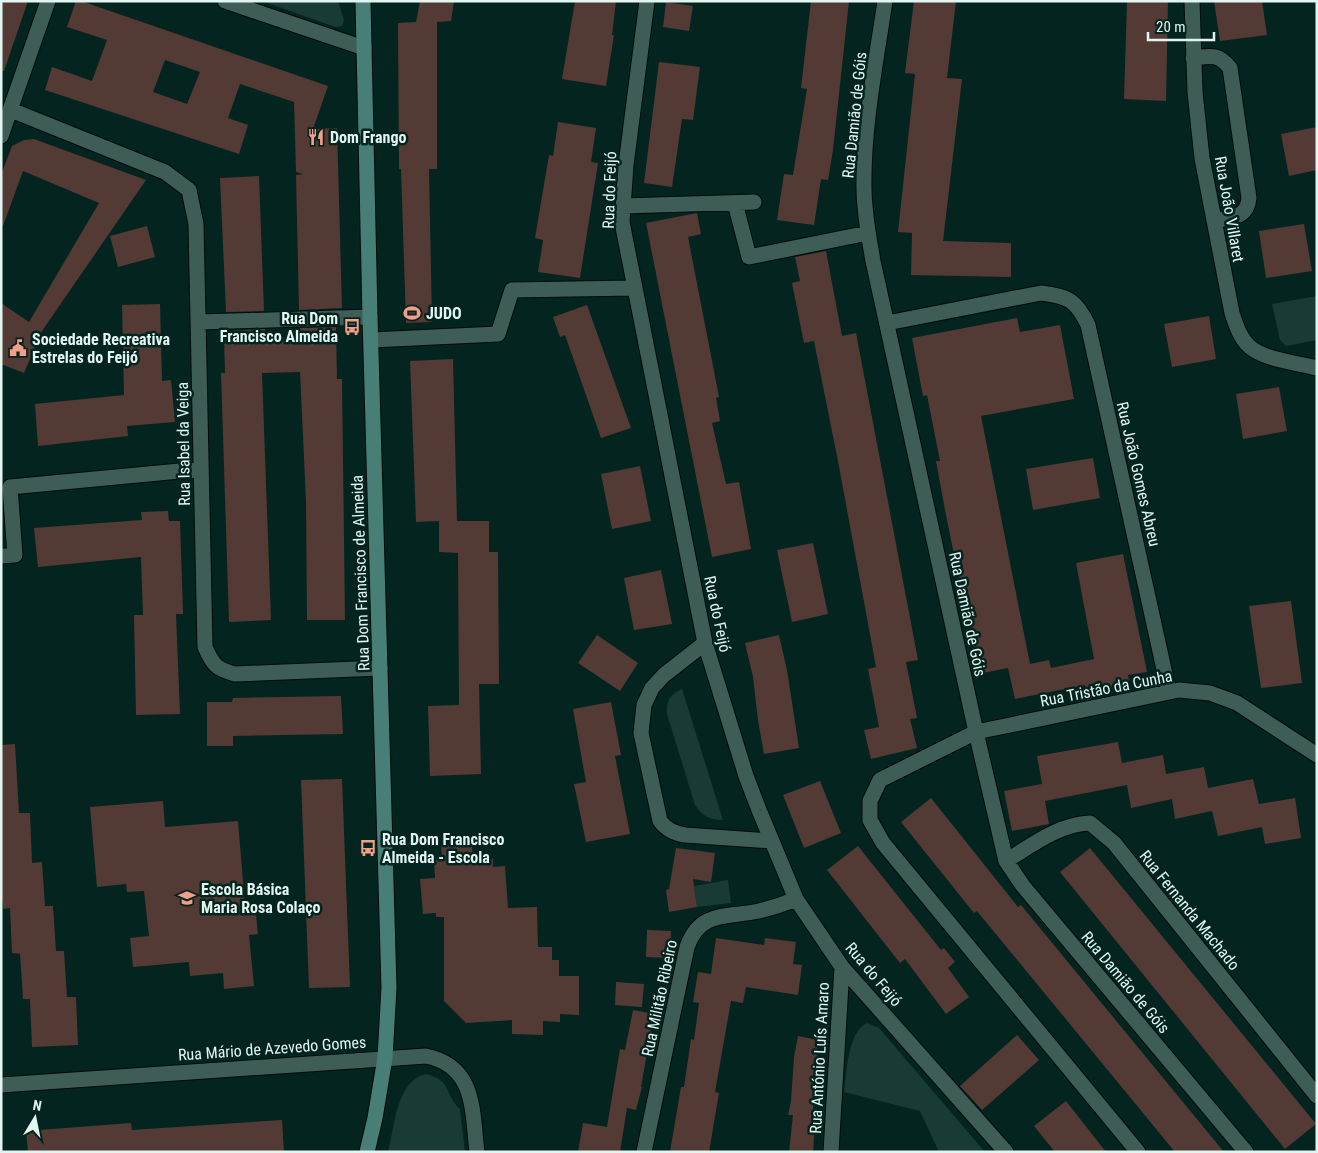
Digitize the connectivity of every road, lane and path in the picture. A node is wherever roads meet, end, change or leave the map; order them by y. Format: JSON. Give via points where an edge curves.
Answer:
{"nodes":[{"id":1,"x":48,"y":1,"type":"edge"},
{"id":2,"x":226,"y":1,"type":"edge"},
{"id":3,"x":363,"y":1,"type":"edge"},
{"id":4,"x":647,"y":1,"type":"edge"},
{"id":5,"x":885,"y":1,"type":"edge"},
{"id":6,"x":1192,"y":1,"type":"edge"},
{"id":7,"x":364,"y":48,"type":"junction"},
{"id":8,"x":1193,"y":58,"type":"junction"},
{"id":9,"x":11,"y":110,"type":"junction"},
{"id":10,"x":1,"y":136,"type":"edge"},
{"id":11,"x":754,"y":202,"type":"dead end"},
{"id":12,"x":735,"y":203,"type":"junction"},
{"id":13,"x":623,"y":206,"type":"junction"},
{"id":14,"x":1214,"y":221,"type":"junction"},
{"id":15,"x":868,"y":233,"type":"junction"},
{"id":16,"x":634,"y":288,"type":"junction"},
{"id":17,"x":370,"y":318,"type":"junction"},
{"id":18,"x":199,"y":322,"type":"junction"},
{"id":19,"x":887,"y":323,"type":"junction"},
{"id":20,"x":371,"y":340,"type":"junction"},
{"id":21,"x":1317,"y":368,"type":"edge"},
{"id":22,"x":201,"y":469,"type":"junction"},
{"id":23,"x":1,"y":556,"type":"edge"},
{"id":24,"x":704,"y":643,"type":"junction"},
{"id":25,"x":380,"y":668,"type":"junction"},
{"id":26,"x":1170,"y":692,"type":"junction"},
{"id":27,"x":976,"y":732,"type":"junction"},
{"id":28,"x":1317,"y":754,"type":"edge"},
{"id":29,"x":772,"y":841,"type":"junction"},
{"id":30,"x":1006,"y":861,"type":"junction"},
{"id":31,"x":796,"y":899,"type":"junction"},
{"id":32,"x":842,"y":967,"type":"junction"},
{"id":33,"x":385,"y":1058,"type":"junction"},
{"id":34,"x":1,"y":1086,"type":"edge"},
{"id":35,"x":1317,"y":1096,"type":"edge"},
{"id":36,"x":367,"y":1149,"type":"edge"},
{"id":37,"x":477,"y":1152,"type":"edge"},
{"id":38,"x":644,"y":1152,"type":"edge"},
{"id":39,"x":830,"y":1152,"type":"edge"},
{"id":40,"x":1006,"y":1152,"type":"edge"},
{"id":41,"x":1138,"y":1152,"type":"edge"},
{"id":42,"x":1246,"y":1152,"type":"edge"}],
"edges":[{"from":1,"to":9,"type":"street"},
{"from":2,"to":7,"type":"street"},
{"from":3,"to":7,"type":"main road","name":"Rua Dom Francisco de Almeida"},
{"from":4,"to":13,"type":"street","name":"Rua do Feijó"},
{"from":5,"to":15,"type":"street","name":"Rua Damião de Góis","via":[[865,145],[864,190]]},
{"from":6,"to":8,"type":"street","name":"Rua João Villaret"},
{"from":7,"to":17,"type":"main road","name":"Rua Dom Francisco de Almeida"},
{"from":8,"to":14,"type":"street","name":"Rua João Villaret","via":[[1202,158]]},
{"from":8,"to":14,"type":"street","via":[[1215,55],[1230,68],[1249,198],[1243,213]]},
{"from":9,"to":10,"type":"street"},
{"from":9,"to":18,"type":"street","name":"Rua Isabel da Veiga","via":[[165,172],[189,190],[196,224]]},
{"from":11,"to":12,"type":"street"},
{"from":12,"to":13,"type":"street"},
{"from":12,"to":15,"type":"street","via":[[749,257]]},
{"from":13,"to":16,"type":"street","name":"Rua do Feijó","via":[[622,222]]},
{"from":14,"to":21,"type":"street","name":"Rua João Villaret","via":[[1238,331],[1250,347],[1268,357]]},
{"from":15,"to":19,"type":"street","name":"Rua Damião de Góis"},
{"from":16,"to":20,"type":"street","via":[[512,290],[498,334]]},
{"from":16,"to":24,"type":"street","name":"Rua do Feijó"},
{"from":17,"to":18,"type":"street"},
{"from":17,"to":20,"type":"main road","name":"Rua Dom Francisco de Almeida"},
{"from":18,"to":22,"type":"street","name":"Rua Isabel da Veiga"},
{"from":19,"to":26,"type":"street","name":"Rua João Gomes Abreu","via":[[1041,293],[1069,299],[1080,309],[1088,325]]},
{"from":19,"to":27,"type":"street","name":"Rua Damião de Góis"},
{"from":20,"to":25,"type":"main road","name":"Rua Dom Francisco de Almeida"},
{"from":22,"to":23,"type":"street","via":[[10,487],[15,555]]},
{"from":22,"to":25,"type":"street","name":"Rua Isabel da Veiga","via":[[205,647],[212,663],[235,674]]},
{"from":24,"to":29,"type":"street","name":"Rua do Feijó","via":[[746,776]]},
{"from":24,"to":29,"type":"street","via":[[664,675],[652,688],[644,705],[641,733],[660,821],[666,829],[685,835]]},
{"from":25,"to":33,"type":"main road","name":"Rua Dom Francisco de Almeida","via":[[389,988]]},
{"from":26,"to":27,"type":"street","name":"Rua Tristão da Cunha"},
{"from":26,"to":28,"type":"street","name":"Rua Tristão da Cunha","via":[[1210,693],[1237,703]]},
{"from":27,"to":30,"type":"street","name":"Rua Damião de Góis"},
{"from":27,"to":41,"type":"street","name":"Rua Tristão da Cunha","via":[[880,780],[870,801],[870,820],[884,843]]},
{"from":29,"to":31,"type":"street","name":"Rua do Feijó"},
{"from":30,"to":35,"type":"street","name":"Rua Fernanda Machado","via":[[1056,832],[1075,824],[1090,823],[1114,843]]},
{"from":30,"to":42,"type":"street","name":"Rua Damião de Góis","via":[[1023,886]]},
{"from":31,"to":32,"type":"street","name":"Rua do Feijó"},
{"from":31,"to":38,"type":"street","name":"Rua Militão Ribeiro","via":[[758,911],[717,917],[698,927],[691,936]]},
{"from":32,"to":39,"type":"street","name":"Rua António Luís Amaro"},
{"from":32,"to":40,"type":"street","name":"Rua do Feijó"},
{"from":33,"to":34,"type":"street","name":"Rua Mário de Azevedo Gomes"},
{"from":33,"to":36,"type":"main road","name":"Rua Dom Francisco de Almeida"},
{"from":33,"to":37,"type":"street","name":"Rua Mário de Azevedo Gomes","via":[[426,1056],[443,1061],[456,1070],[469,1092]]}]}
